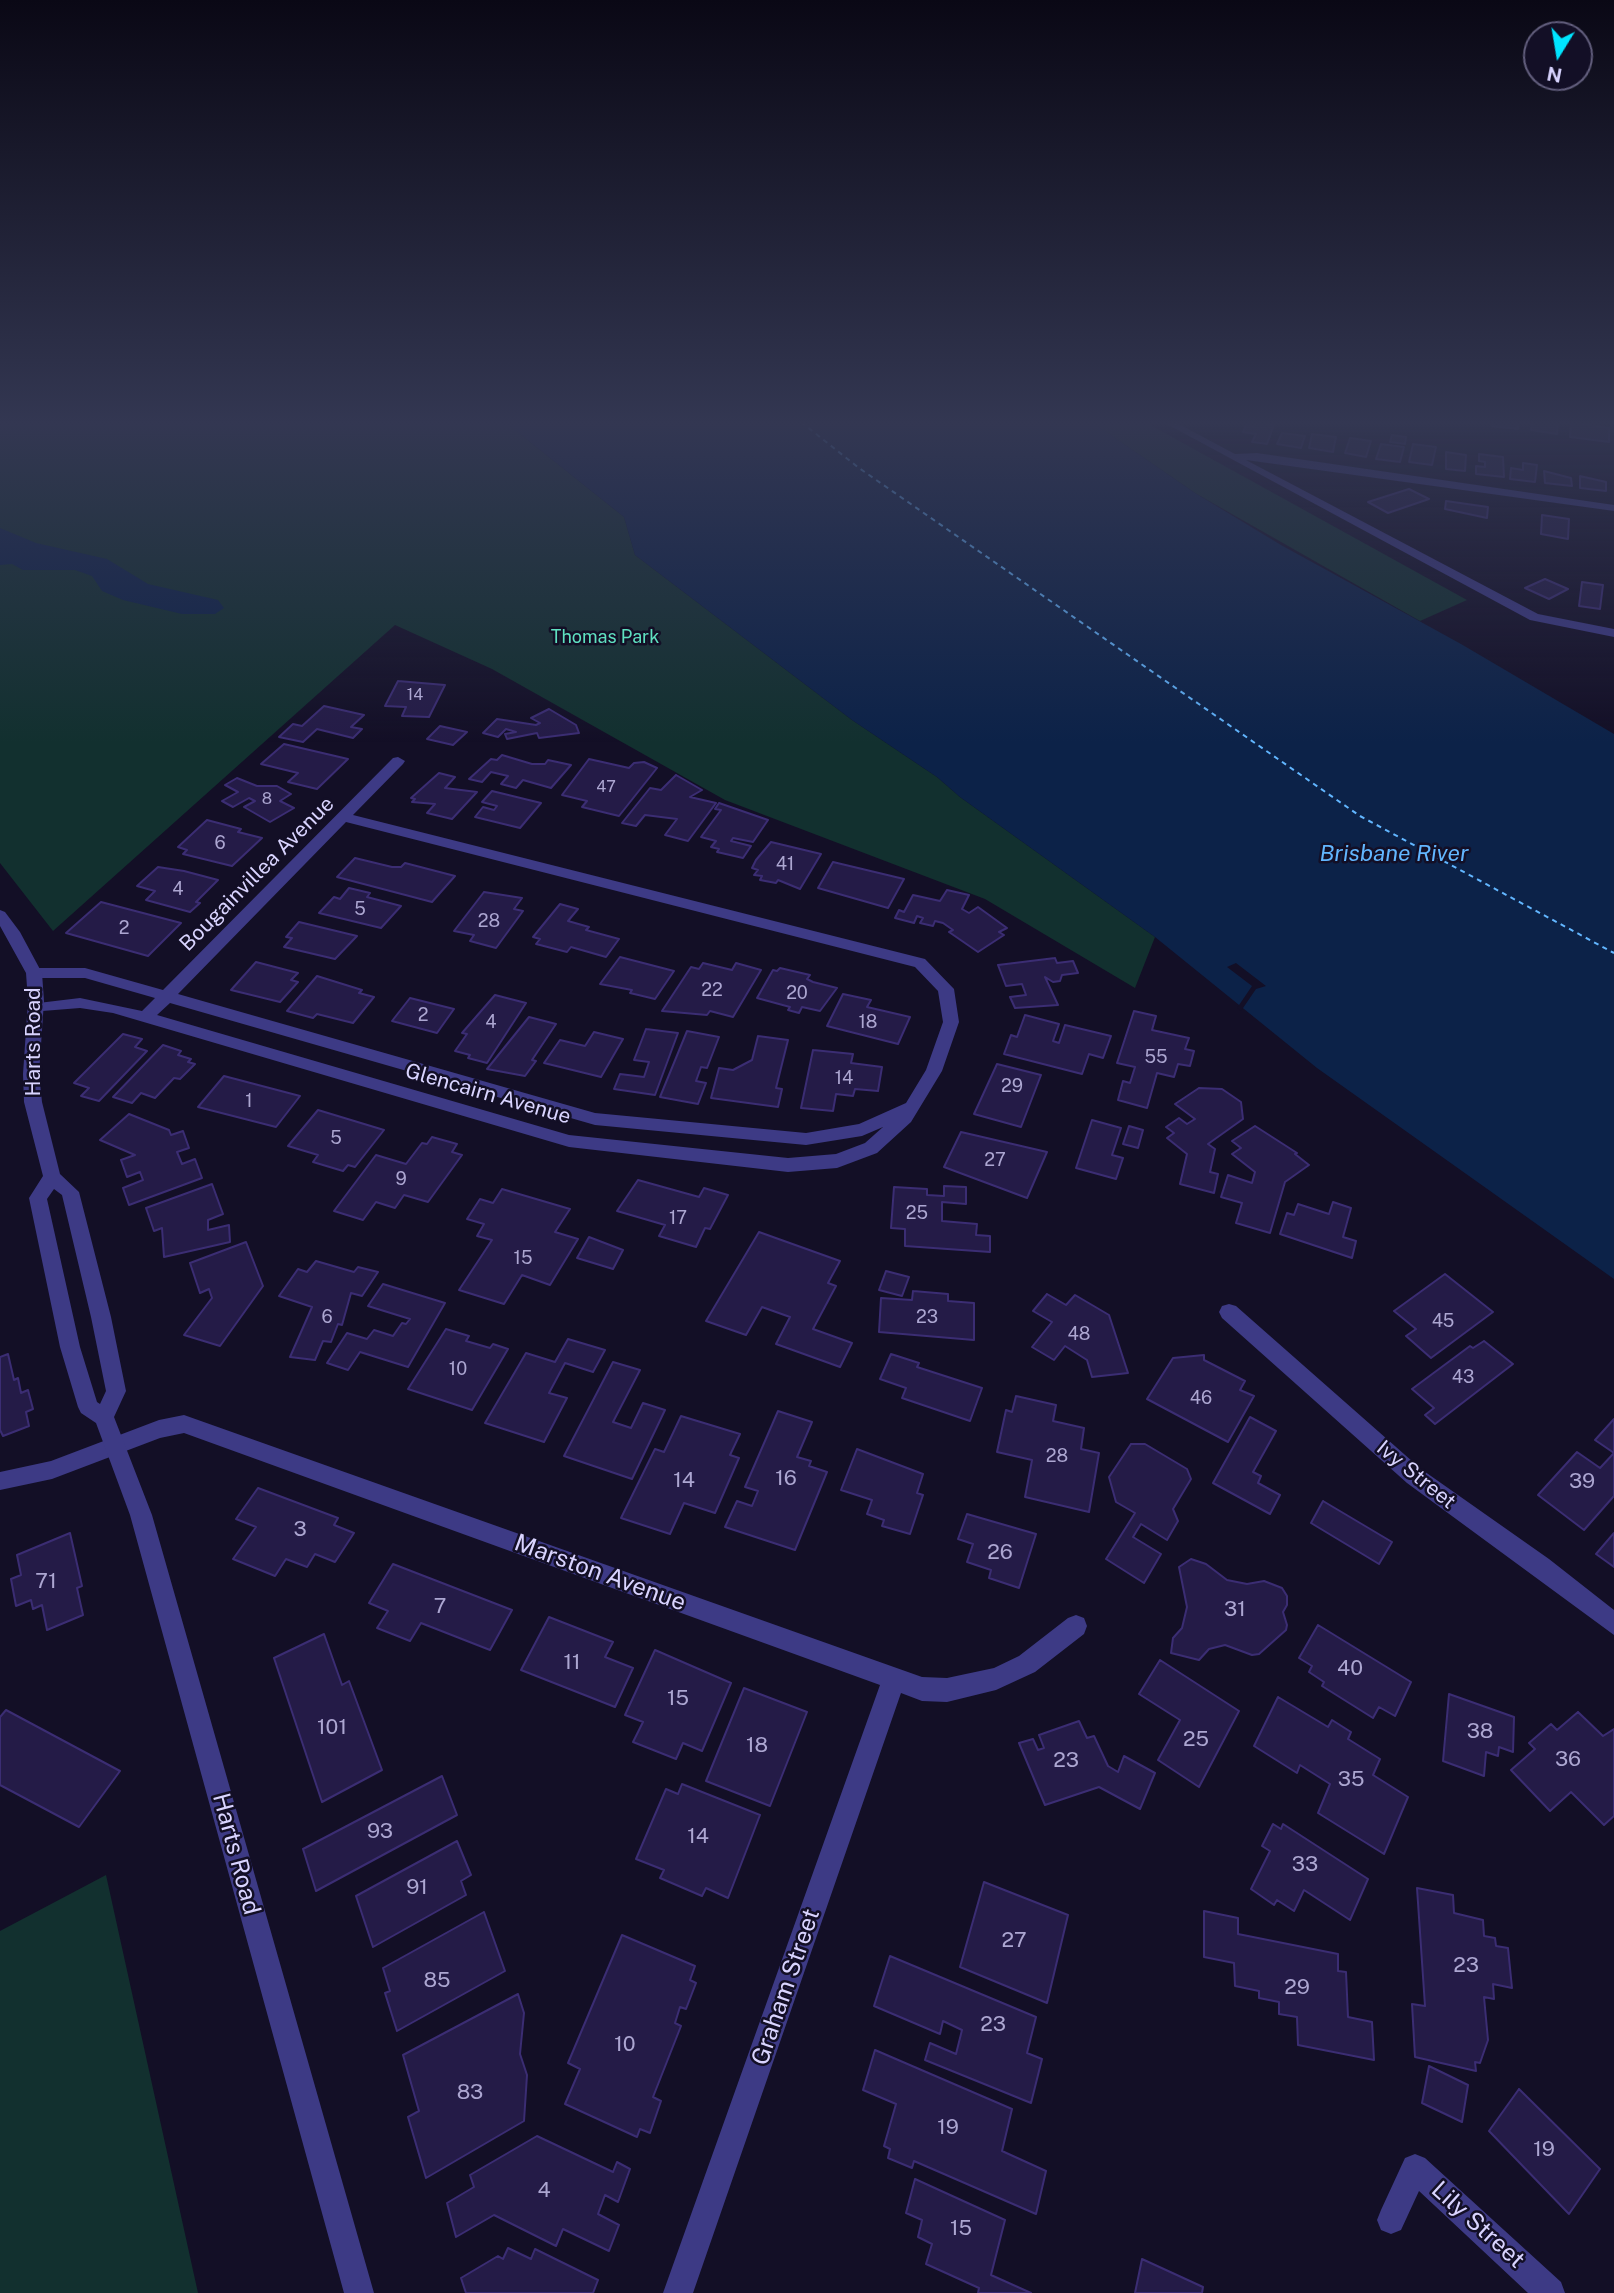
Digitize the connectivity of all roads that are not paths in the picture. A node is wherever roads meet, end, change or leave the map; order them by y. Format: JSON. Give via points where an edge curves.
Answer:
{"nodes":[{"id":1,"x":1369,"y":529,"type":"edge"},
{"id":2,"x":1614,"y":632,"type":"edge"},
{"id":3,"x":398,"y":761,"type":"dead end"},
{"id":4,"x":344,"y":817,"type":"junction"},
{"id":5,"x":0,"y":915,"type":"edge"},
{"id":6,"x":34,"y":973,"type":"junction"},
{"id":7,"x":166,"y":996,"type":"junction"},
{"id":8,"x":36,"y":1008,"type":"junction"},
{"id":9,"x":146,"y":1017,"type":"junction"},
{"id":10,"x":915,"y":1102,"type":"junction"},
{"id":11,"x":52,"y":1177,"type":"junction"},
{"id":12,"x":1229,"y":1312,"type":"dead end"},
{"id":13,"x":104,"y":1417,"type":"junction"},
{"id":14,"x":117,"y":1447,"type":"junction"},
{"id":15,"x":0,"y":1481,"type":"edge"},
{"id":16,"x":1614,"y":1624,"type":"edge"},
{"id":17,"x":1076,"y":1626,"type":"dead end"},
{"id":18,"x":893,"y":1681,"type":"junction"},
{"id":19,"x":1391,"y":2220,"type":"dead end"},
{"id":20,"x":359,"y":2293,"type":"edge"},
{"id":21,"x":678,"y":2293,"type":"edge"},
{"id":22,"x":1550,"y":2293,"type":"edge"}],
"edges":[{"from":1,"to":2,"type":"street","via":[[1534,617]]},
{"from":3,"to":4,"type":"street","name":"Bougainvillea Avenue"},
{"from":4,"to":7,"type":"street","name":"Bougainvillea Avenue"},
{"from":4,"to":10,"type":"street","name":"Glencairn Avenue","via":[[920,963],[946,989],[951,1022],[934,1070]]},
{"from":5,"to":6,"type":"street","name":"Harts Road"},
{"from":6,"to":7,"type":"street","name":"Glencairn Avenue","via":[[76,971]]},
{"from":6,"to":8,"type":"street","name":"Harts Road"},
{"from":7,"to":9,"type":"street","name":"Bougainvillea Avenue"},
{"from":7,"to":10,"type":"street","name":"Glencairn Avenue","via":[[604,1120],[806,1139],[874,1126]]},
{"from":8,"to":9,"type":"street","name":"Glencairn Avenue","via":[[84,1003]]},
{"from":8,"to":11,"type":"street","name":"Harts Road","via":[[33,1102]]},
{"from":9,"to":10,"type":"street","name":"Glencairn Avenue","via":[[561,1139],[638,1151],[825,1164],[871,1148],[895,1130]]},
{"from":11,"to":13,"type":"street","name":"Harts Road","via":[[70,1192],[101,1317],[116,1391]]},
{"from":11,"to":13,"type":"street","name":"Harts Road","via":[[38,1198],[70,1347],[88,1407]]},
{"from":12,"to":16,"type":"street","name":"Ivy Street","via":[[1414,1476]]},
{"from":13,"to":14,"type":"street","name":"Harts Road"},
{"from":14,"to":15,"type":"street","name":"Marston Avenue","via":[[52,1470]]},
{"from":14,"to":18,"type":"street","name":"Marston Avenue","via":[[159,1429],[184,1424],[204,1429]]},
{"from":14,"to":20,"type":"street","name":"Harts Road","via":[[141,1515]]},
{"from":17,"to":18,"type":"street","name":"Marston Avenue","via":[[1027,1664],[983,1683],[935,1690]]},
{"from":18,"to":21,"type":"street","name":"Graham Street"},
{"from":19,"to":22,"type":"street","name":"Lily Street","via":[[1415,2168]]}]}
